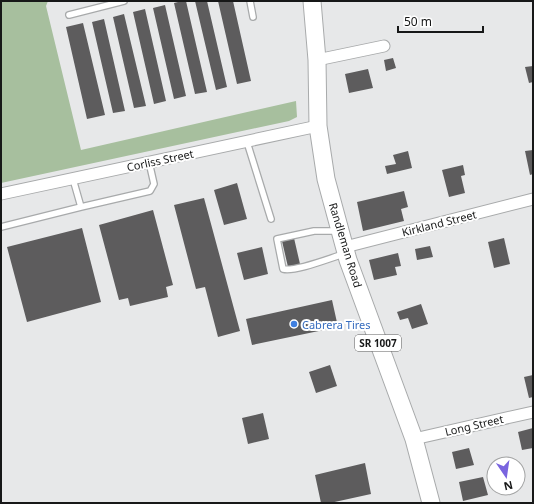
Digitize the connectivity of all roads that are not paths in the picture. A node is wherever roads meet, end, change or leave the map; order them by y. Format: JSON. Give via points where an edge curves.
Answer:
{"nodes":[{"id":1,"x":124,"y":1,"type":"edge"},
{"id":2,"x":250,"y":1,"type":"edge"},
{"id":3,"x":312,"y":1,"type":"edge"},
{"id":4,"x":69,"y":15,"type":"dead end"},
{"id":5,"x":253,"y":17,"type":"dead end"},
{"id":6,"x":384,"y":46,"type":"dead end"},
{"id":7,"x":317,"y":60,"type":"junction"},
{"id":8,"x":318,"y":126,"type":"junction"},
{"id":9,"x":247,"y":142,"type":"junction"},
{"id":10,"x":149,"y":162,"type":"junction"},
{"id":11,"x":73,"y":179,"type":"junction"},
{"id":12,"x":1,"y":194,"type":"edge"},
{"id":13,"x":533,"y":199,"type":"edge"},
{"id":14,"x":81,"y":207,"type":"junction"},
{"id":15,"x":271,"y":219,"type":"dead end"},
{"id":16,"x":1,"y":227,"type":"edge"},
{"id":17,"x":344,"y":244,"type":"junction"},
{"id":18,"x":533,"y":412,"type":"edge"},
{"id":19,"x":414,"y":439,"type":"junction"},
{"id":20,"x":431,"y":503,"type":"edge"}],
"edges":[{"from":1,"to":4,"type":"lane"},
{"from":2,"to":5,"type":"lane"},
{"from":3,"to":7,"type":"main road","name":"Randleman Road","number":"SR 1007"},
{"from":6,"to":7,"type":"street"},
{"from":7,"to":8,"type":"main road","name":"Randleman Road","number":"SR 1007"},
{"from":8,"to":9,"type":"street","name":"Corliss Street"},
{"from":8,"to":17,"type":"main road","name":"Randleman Road","number":"SR 1007","via":[[326,179]]},
{"from":9,"to":10,"type":"street","name":"Corliss Street"},
{"from":9,"to":15,"type":"lane"},
{"from":10,"to":11,"type":"street","name":"Corliss Street"},
{"from":10,"to":14,"type":"lane","via":[[154,184],[150,191]]},
{"from":11,"to":12,"type":"street","name":"Corliss Street"},
{"from":11,"to":14,"type":"lane"},
{"from":13,"to":17,"type":"street","name":"Kirkland Street"},
{"from":14,"to":16,"type":"lane"},
{"from":17,"to":17,"type":"lane","via":[[299,268],[288,270],[283,269],[277,239],[314,231]]},
{"from":17,"to":19,"type":"main road","name":"Randleman Road","number":"SR 1007"},
{"from":18,"to":19,"type":"street","name":"Long Street"},
{"from":19,"to":20,"type":"main road","name":"Randleman Road","number":"SR 1007"}]}
